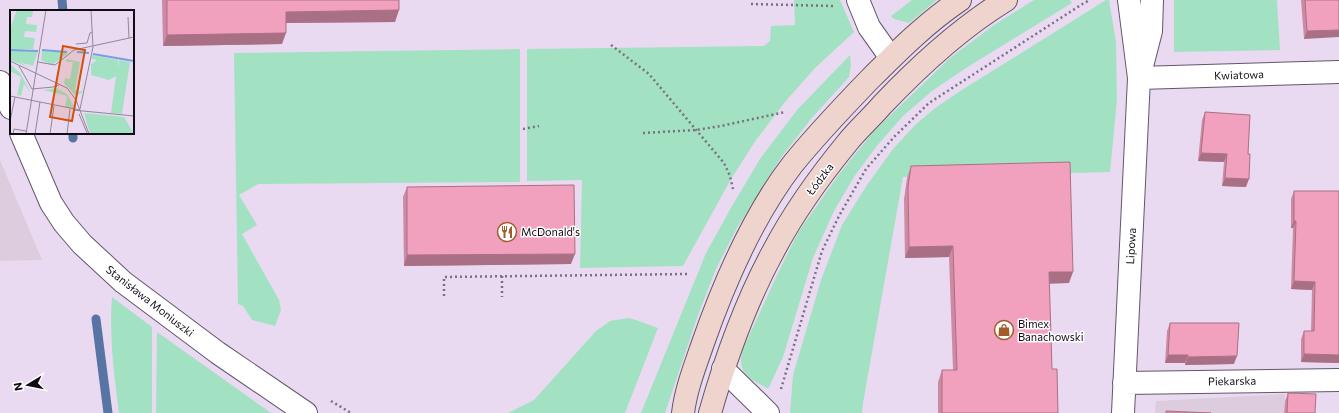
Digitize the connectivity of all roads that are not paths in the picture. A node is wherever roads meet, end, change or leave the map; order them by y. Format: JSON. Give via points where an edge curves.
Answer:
{"nodes":[{"id":1,"x":960,"y":0,"type":"edge"},
{"id":2,"x":1006,"y":0,"type":"edge"},
{"id":3,"x":1129,"y":0,"type":"edge"},
{"id":4,"x":1152,"y":0,"type":"edge"},
{"id":5,"x":859,"y":3,"type":"edge"},
{"id":6,"x":891,"y":58,"type":"junction"},
{"id":7,"x":1339,"y":72,"type":"edge"},
{"id":8,"x":1139,"y":78,"type":"junction"},
{"id":9,"x":0,"y":82,"type":"edge"},
{"id":10,"x":10,"y":106,"type":"edge"},
{"id":11,"x":21,"y":134,"type":"edge"},
{"id":12,"x":723,"y":369,"type":"junction"},
{"id":13,"x":1339,"y":380,"type":"edge"},
{"id":14,"x":1124,"y":383,"type":"junction"},
{"id":15,"x":306,"y":413,"type":"edge"},
{"id":16,"x":683,"y":413,"type":"edge"},
{"id":17,"x":710,"y":413,"type":"edge"},
{"id":18,"x":768,"y":413,"type":"edge"},
{"id":19,"x":1123,"y":413,"type":"edge"}],
"edges":[{"from":1,"to":6,"type":"main road","via":[[917,33]]},
{"from":2,"to":12,"type":"main road","name":"Łódzka","via":[[935,53],[906,80],[848,142],[805,198],[774,250],[751,297]]},
{"from":3,"to":8,"type":"street","name":"Lipowa"},
{"from":4,"to":8,"type":"street","name":"Lipowa","via":[[1151,31]]},
{"from":5,"to":6,"type":"street","via":[[868,27]]},
{"from":6,"to":16,"type":"main road","via":[[823,127],[792,166],[764,208],[734,264],[713,314],[685,397]]},
{"from":7,"to":8,"type":"street","name":"Kwiatowa"},
{"from":8,"to":14,"type":"street","name":"Lipowa"},
{"from":9,"to":10,"type":"street"},
{"from":11,"to":15,"type":"street","name":"Stanisława Moniuszki","via":[[51,203],[64,224],[82,244],[123,282],[218,353]]},
{"from":12,"to":17,"type":"main road","name":"Łódzka"},
{"from":12,"to":18,"type":"street"},
{"from":13,"to":14,"type":"street","name":"Piekarska"},
{"from":14,"to":19,"type":"street","name":"Lipowa"}]}
